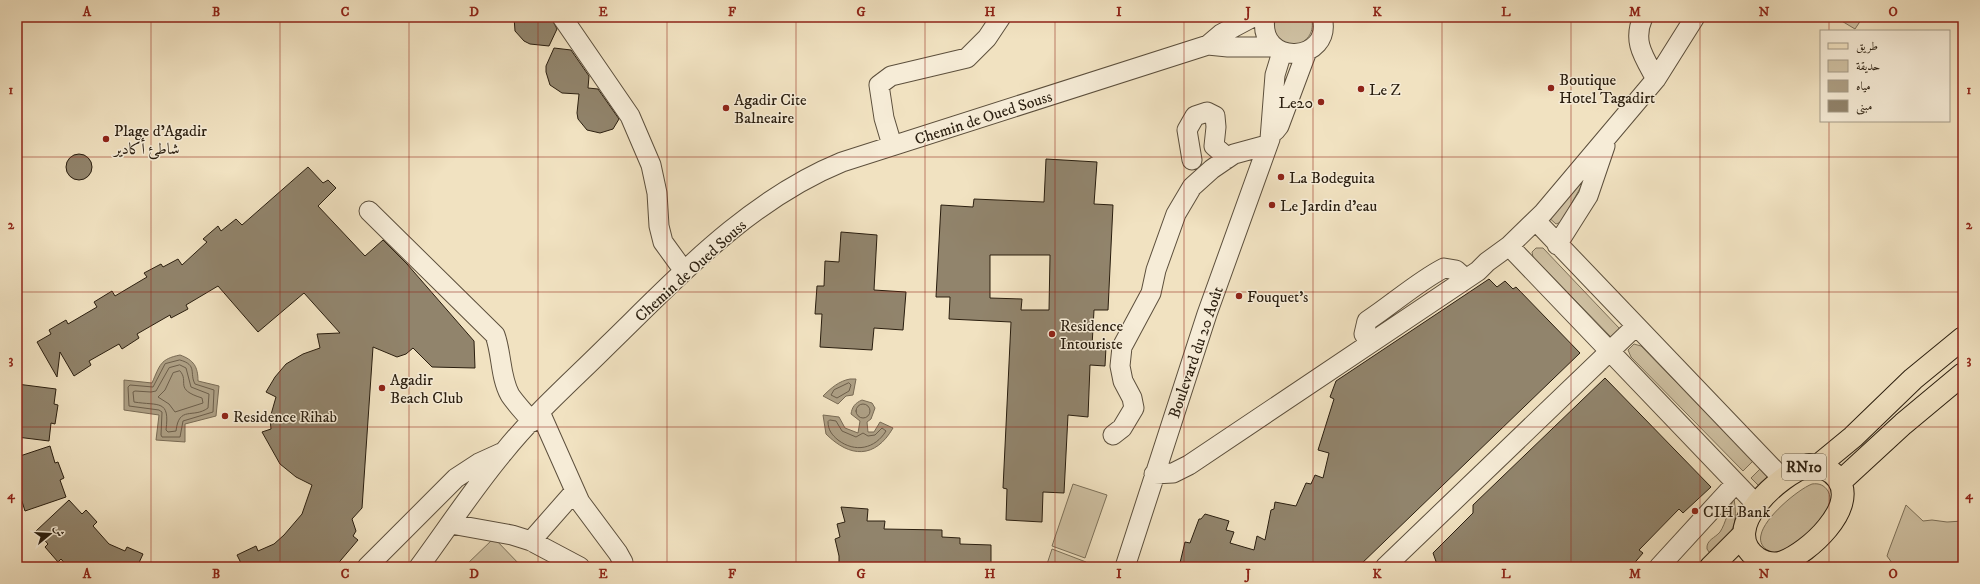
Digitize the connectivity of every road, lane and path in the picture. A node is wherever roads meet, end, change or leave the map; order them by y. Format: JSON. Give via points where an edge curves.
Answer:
{"nodes":[{"id":1,"x":562,"y":17,"type":"edge"},
{"id":2,"x":1001,"y":17,"type":"edge"},
{"id":3,"x":1253,"y":17,"type":"edge"},
{"id":4,"x":1265,"y":17,"type":"edge"},
{"id":5,"x":1322,"y":17,"type":"edge"},
{"id":6,"x":1643,"y":17,"type":"edge"},
{"id":7,"x":1695,"y":17,"type":"edge"},
{"id":8,"x":1208,"y":45,"type":"junction"},
{"id":9,"x":1278,"y":49,"type":"junction"},
{"id":10,"x":1307,"y":51,"type":"junction"},
{"id":11,"x":1656,"y":79,"type":"junction"},
{"id":12,"x":1607,"y":138,"type":"junction"},
{"id":13,"x":1268,"y":142,"type":"junction"},
{"id":14,"x":892,"y":145,"type":"junction"},
{"id":15,"x":1228,"y":158,"type":"junction"},
{"id":16,"x":1192,"y":160,"type":"dead end"},
{"id":17,"x":369,"y":212,"type":"dead end"},
{"id":18,"x":1536,"y":221,"type":"junction"},
{"id":19,"x":1557,"y":245,"type":"junction"},
{"id":20,"x":1509,"y":246,"type":"junction"},
{"id":21,"x":684,"y":271,"type":"junction"},
{"id":22,"x":1636,"y":326,"type":"junction"},
{"id":23,"x":1963,"y":338,"type":"edge"},
{"id":24,"x":1610,"y":351,"type":"junction"},
{"id":25,"x":1963,"y":374,"type":"edge"},
{"id":26,"x":536,"y":417,"type":"junction"},
{"id":27,"x":1113,"y":435,"type":"dead end"},
{"id":28,"x":503,"y":452,"type":"junction"},
{"id":29,"x":1819,"y":466,"type":"junction"},
{"id":30,"x":1154,"y":474,"type":"junction"},
{"id":31,"x":1783,"y":479,"type":"junction"},
{"id":32,"x":1840,"y":482,"type":"junction"},
{"id":33,"x":1736,"y":483,"type":"junction"},
{"id":34,"x":575,"y":491,"type":"junction"},
{"id":35,"x":1757,"y":505,"type":"junction"},
{"id":36,"x":451,"y":524,"type":"junction"},
{"id":37,"x":1744,"y":534,"type":"junction"},
{"id":38,"x":531,"y":541,"type":"junction"},
{"id":39,"x":1758,"y":564,"type":"edge"},
{"id":40,"x":369,"y":567,"type":"edge"},
{"id":41,"x":418,"y":567,"type":"edge"},
{"id":42,"x":580,"y":567,"type":"edge"},
{"id":43,"x":623,"y":567,"type":"edge"},
{"id":44,"x":1125,"y":567,"type":"edge"},
{"id":45,"x":1385,"y":567,"type":"edge"},
{"id":46,"x":1659,"y":567,"type":"edge"},
{"id":47,"x":1711,"y":567,"type":"edge"}],
"edges":[{"from":1,"to":21,"type":"street","via":[[630,116],[651,165],[663,242]]},
{"from":2,"to":14,"type":"street","via":[[987,38],[968,58],[891,76],[879,85],[884,118]]},
{"from":3,"to":8,"type":"street","name":"Chemin de Oued Souss","via":[[1221,34]]},
{"from":4,"to":9,"type":"street","via":[[1265,32]]},
{"from":5,"to":10,"type":"street","via":[[1323,30],[1320,38],[1315,46]]},
{"from":6,"to":11,"type":"street","via":[[1639,26],[1640,48]]},
{"from":7,"to":11,"type":"street"},
{"from":8,"to":9,"type":"street","name":"Chemin de Oued Souss"},
{"from":8,"to":14,"type":"street","name":"Chemin de Oued Souss"},
{"from":9,"to":10,"type":"street","name":"Chemin de Oued Souss","via":[[1291,54]]},
{"from":9,"to":13,"type":"street","name":"Boulevard du 20 Août"},
{"from":10,"to":13,"type":"street","name":"Boulevard du 20 Août","via":[[1278,126]]},
{"from":11,"to":12,"type":"street"},
{"from":12,"to":18,"type":"street"},
{"from":12,"to":19,"type":"street","via":[[1588,196]]},
{"from":13,"to":15,"type":"street"},
{"from":13,"to":30,"type":"street","name":"Boulevard du 20 Août"},
{"from":14,"to":21,"type":"street","name":"Chemin de Oued Souss","via":[[842,162],[801,182],[730,230]]},
{"from":15,"to":16,"type":"street","via":[[1214,146],[1215,116],[1207,112],[1195,116],[1187,130]]},
{"from":15,"to":27,"type":"street","via":[[1192,187],[1176,214],[1156,270],[1151,293],[1122,348],[1120,366],[1123,381],[1134,408],[1122,428]]},
{"from":17,"to":26,"type":"street","via":[[495,335],[510,394]]},
{"from":18,"to":19,"type":"street"},
{"from":18,"to":20,"type":"street"},
{"from":19,"to":22,"type":"street"},
{"from":20,"to":24,"type":"street"},
{"from":20,"to":30,"type":"street","via":[[1478,270],[1181,470]]},
{"from":21,"to":26,"type":"street","name":"Chemin de Oued Souss"},
{"from":22,"to":24,"type":"street"},
{"from":22,"to":31,"type":"street"},
{"from":23,"to":29,"type":"main road","number":"RN10","via":[[1913,379]]},
{"from":24,"to":33,"type":"street"},
{"from":24,"to":45,"type":"street"},
{"from":25,"to":32,"type":"main road","number":"RN10","via":[[1903,424]]},
{"from":26,"to":28,"type":"street","name":"Chemin de Oued Souss"},
{"from":26,"to":34,"type":"street"},
{"from":28,"to":36,"type":"street","name":"Chemin de Oued Souss"},
{"from":28,"to":40,"type":"street","via":[[456,478]]},
{"from":29,"to":31,"type":"main road","number":"RN10","via":[[1801,467]]},
{"from":29,"to":32,"type":"main road","number":"RN10","via":[[1835,474]]},
{"from":30,"to":44,"type":"street","name":"Boulevard du 20 Août"},
{"from":31,"to":35,"type":"main road","number":"RN10"},
{"from":32,"to":39,"type":"main road","number":"RN10","via":[[1843,496],[1840,509],[1821,534],[1783,562]]},
{"from":33,"to":35,"type":"street"},
{"from":33,"to":46,"type":"street"},
{"from":34,"to":38,"type":"street"},
{"from":34,"to":43,"type":"street","via":[[580,502],[618,553]]},
{"from":35,"to":37,"type":"main road","number":"RN10","via":[[1745,524]]},
{"from":36,"to":38,"type":"street"},
{"from":36,"to":41,"type":"street","name":"Chemin de Oued Souss"},
{"from":37,"to":39,"type":"main road","number":"RN10","via":[[1749,550]]},
{"from":37,"to":47,"type":"main road","number":"RN10"},
{"from":38,"to":42,"type":"street"}]}
